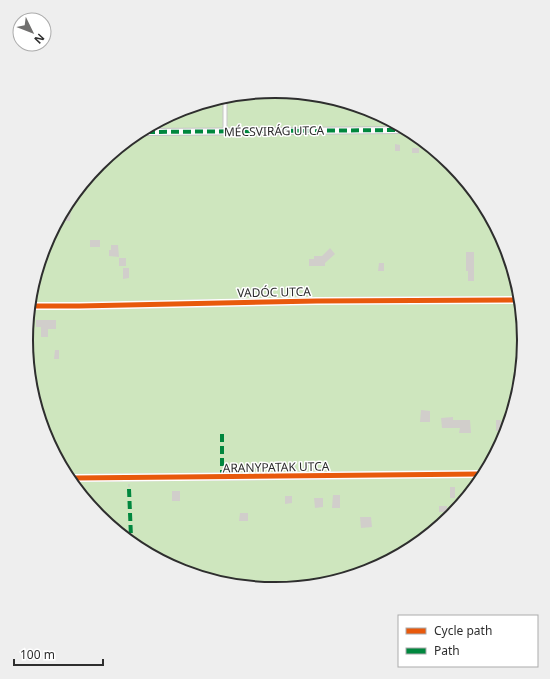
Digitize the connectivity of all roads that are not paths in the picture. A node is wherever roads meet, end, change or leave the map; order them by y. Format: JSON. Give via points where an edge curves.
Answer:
{"nodes":[{"id":1,"x":225,"y":103,"type":"edge"},
{"id":2,"x":396,"y":130,"type":"edge"},
{"id":3,"x":225,"y":131,"type":"junction"},
{"id":4,"x":151,"y":132,"type":"edge"},
{"id":5,"x":514,"y":300,"type":"edge"},
{"id":6,"x":35,"y":306,"type":"edge"},
{"id":7,"x":476,"y":474,"type":"edge"},
{"id":8,"x":77,"y":478,"type":"edge"}],
"edges":[{"from":1,"to":3,"type":"lane"},
{"from":2,"to":3,"type":"street","name":"MÉCSVIRÁG UTCA"},
{"from":3,"to":4,"type":"street","name":"MÉCSVIRÁG UTCA"},
{"from":5,"to":6,"type":"street","name":"VADÓC UTCA"},
{"from":7,"to":8,"type":"street","name":"ARANYPATAK UTCA"}]}
